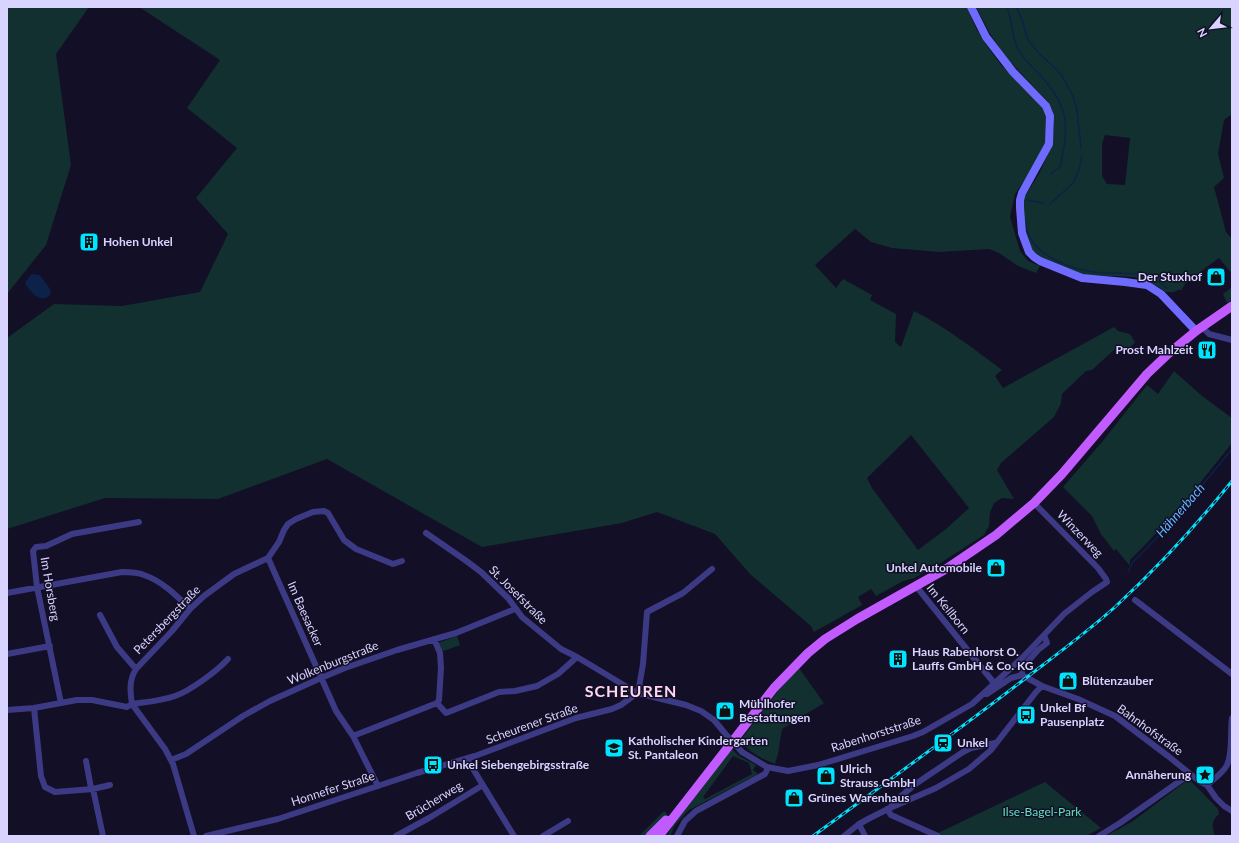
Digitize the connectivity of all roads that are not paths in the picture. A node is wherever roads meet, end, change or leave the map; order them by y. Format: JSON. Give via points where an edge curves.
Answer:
{"nodes":[{"id":1,"x":971,"y":7,"type":"edge"},
{"id":2,"x":1232,"y":306,"type":"edge"},
{"id":3,"x":1199,"y":329,"type":"junction"},
{"id":4,"x":1232,"y":340,"type":"edge"},
{"id":5,"x":1034,"y":503,"type":"junction"},
{"id":6,"x":138,"y":522,"type":"dead end"},
{"id":7,"x":426,"y":533,"type":"dead end"},
{"id":8,"x":268,"y":558,"type":"junction"},
{"id":9,"x":402,"y":561,"type":"dead end"},
{"id":10,"x":712,"y":569,"type":"dead end"},
{"id":11,"x":1107,"y":582,"type":"joint"},
{"id":12,"x":916,"y":586,"type":"junction"},
{"id":13,"x":37,"y":587,"type":"junction"},
{"id":14,"x":7,"y":593,"type":"edge"},
{"id":15,"x":1135,"y":600,"type":"dead end"},
{"id":16,"x":190,"y":609,"type":"junction"},
{"id":17,"x":515,"y":609,"type":"junction"},
{"id":18,"x":100,"y":615,"type":"dead end"},
{"id":19,"x":1044,"y":635,"type":"junction"},
{"id":20,"x":434,"y":639,"type":"junction"},
{"id":21,"x":50,"y":646,"type":"junction"},
{"id":22,"x":7,"y":654,"type":"edge"},
{"id":23,"x":577,"y":657,"type":"junction"},
{"id":24,"x":228,"y":659,"type":"dead end"},
{"id":25,"x":136,"y":668,"type":"junction"},
{"id":26,"x":1232,"y":674,"type":"edge"},
{"id":27,"x":1022,"y":675,"type":"junction"},
{"id":28,"x":321,"y":678,"type":"junction"},
{"id":29,"x":994,"y":683,"type":"junction"},
{"id":30,"x":1042,"y":686,"type":"junction"},
{"id":31,"x":638,"y":693,"type":"junction"},
{"id":32,"x":983,"y":693,"type":"junction"},
{"id":33,"x":61,"y":703,"type":"junction"},
{"id":34,"x":437,"y":703,"type":"junction"},
{"id":35,"x":132,"y":704,"type":"junction"},
{"id":36,"x":34,"y":708,"type":"junction"},
{"id":37,"x":7,"y":710,"type":"edge"},
{"id":38,"x":1232,"y":718,"type":"edge"},
{"id":39,"x":353,"y":736,"type":"junction"},
{"id":40,"x":995,"y":743,"type":"junction"},
{"id":41,"x":467,"y":759,"type":"junction"},
{"id":42,"x":86,"y":760,"type":"dead end"},
{"id":43,"x":171,"y":760,"type":"junction"},
{"id":44,"x":767,"y":767,"type":"junction"},
{"id":45,"x":1190,"y":774,"type":"junction"},
{"id":46,"x":482,"y":784,"type":"junction"},
{"id":47,"x":110,"y":785,"type":"dead end"},
{"id":48,"x":1207,"y":785,"type":"junction"},
{"id":49,"x":378,"y":786,"type":"junction"},
{"id":50,"x":92,"y":789,"type":"junction"},
{"id":51,"x":889,"y":809,"type":"junction"},
{"id":52,"x":1232,"y":810,"type":"edge"},
{"id":53,"x":677,"y":813,"type":"junction"},
{"id":54,"x":568,"y":821,"type":"dead end"},
{"id":55,"x":859,"y":824,"type":"junction"},
{"id":56,"x":228,"y":833,"type":"edge"},
{"id":57,"x":103,"y":836,"type":"edge"},
{"id":58,"x":194,"y":836,"type":"edge"},
{"id":59,"x":206,"y":836,"type":"edge"},
{"id":60,"x":396,"y":836,"type":"edge"},
{"id":61,"x":514,"y":836,"type":"edge"},
{"id":62,"x":543,"y":836,"type":"edge"},
{"id":63,"x":650,"y":836,"type":"edge"},
{"id":64,"x":659,"y":836,"type":"edge"},
{"id":65,"x":677,"y":836,"type":"edge"},
{"id":66,"x":844,"y":836,"type":"edge"},
{"id":67,"x":865,"y":836,"type":"edge"},
{"id":68,"x":938,"y":836,"type":"edge"},
{"id":69,"x":1098,"y":836,"type":"edge"}],
"edges":[{"from":1,"to":3,"type":"main road","via":[[989,42],[1013,72],[1046,106],[1050,116],[1049,144],[1020,200],[1022,233],[1029,252],[1040,262],[1082,278],[1147,286],[1161,294]]},
{"from":2,"to":3,"type":"main road"},
{"from":3,"to":4,"type":"street"},
{"from":3,"to":5,"type":"main road","via":[[1139,382],[1067,469]]},
{"from":5,"to":11,"type":"street","name":"Winzerweg","via":[[1098,568]]},
{"from":5,"to":12,"type":"main road","via":[[980,547]]},
{"from":6,"to":13,"type":"street","name":"Im Horsberg","via":[[72,534],[36,548],[33,551]]},
{"from":7,"to":17,"type":"street","name":"St. Josefstraße","via":[[481,572],[508,598]]},
{"from":8,"to":9,"type":"street","via":[[288,524],[313,512],[324,512],[331,517],[344,540],[356,549],[393,564]]},
{"from":8,"to":16,"type":"street","name":"Petersbergstraße","via":[[218,584]]},
{"from":8,"to":28,"type":"street","name":"Im Baesacker"},
{"from":10,"to":31,"type":"street","via":[[683,593],[647,612]]},
{"from":11,"to":19,"type":"street","name":"Rabenhorststraße","via":[[1064,614]]},
{"from":12,"to":29,"type":"street","name":"Im Kellborn"},
{"from":12,"to":53,"type":"main road","via":[[845,626],[796,664],[774,688]]},
{"from":13,"to":14,"type":"street"},
{"from":13,"to":16,"type":"street","via":[[122,572],[137,573],[159,583]]},
{"from":13,"to":21,"type":"street","name":"Im Horsberg"},
{"from":15,"to":26,"type":"street"},
{"from":16,"to":25,"type":"street","name":"Petersbergstraße"},
{"from":17,"to":20,"type":"street","name":"Wolkenburgstraße","via":[[456,633]]},
{"from":17,"to":23,"type":"street","name":"St. Josefstraße","via":[[530,626],[560,649]]},
{"from":18,"to":25,"type":"street","name":"Petersbergstraße","via":[[117,647]]},
{"from":19,"to":27,"type":"street","via":[[1047,643],[1022,668]]},
{"from":19,"to":29,"type":"street","name":"Rabenhorststraße"},
{"from":20,"to":28,"type":"street","name":"Wolkenburgstraße"},
{"from":20,"to":34,"type":"street","via":[[440,653],[441,668]]},
{"from":21,"to":22,"type":"street"},
{"from":21,"to":33,"type":"street","name":"Im Horsberg"},
{"from":23,"to":31,"type":"street","name":"St. Josefstraße"},
{"from":23,"to":34,"type":"street","via":[[558,674],[538,686],[499,692],[446,713]]},
{"from":24,"to":35,"type":"street","via":[[220,668],[183,693]]},
{"from":25,"to":35,"type":"street","name":"Petersbergstraße","via":[[130,686]]},
{"from":27,"to":30,"type":"street","name":"Bahnhofstraße"},
{"from":27,"to":32,"type":"street","name":"Rabenhorststraße","via":[[1011,678],[987,694]]},
{"from":28,"to":39,"type":"street","name":"Im Baesacker","via":[[336,711]]},
{"from":28,"to":43,"type":"street","name":"Wolkenburgstraße","via":[[270,701],[186,754]]},
{"from":29,"to":32,"type":"street","name":"Rabenhorststraße"},
{"from":30,"to":40,"type":"street"},
{"from":30,"to":45,"type":"street","name":"Bahnhofstraße","via":[[1115,716]]},
{"from":31,"to":41,"type":"street","name":"Scheurener Straße","via":[[612,709],[576,718]]},
{"from":31,"to":44,"type":"street","bridge":true,"via":[[702,711],[714,720],[742,752]]},
{"from":32,"to":44,"type":"street","name":"Rabenhorststraße","via":[[972,704],[913,736],[818,765],[788,771]]},
{"from":33,"to":35,"type":"street","via":[[92,700],[127,707]]},
{"from":33,"to":36,"type":"street"},
{"from":34,"to":39,"type":"street"},
{"from":35,"to":43,"type":"street"},
{"from":36,"to":37,"type":"street"},
{"from":36,"to":50,"type":"street","via":[[42,776],[46,787],[55,792]]},
{"from":38,"to":48,"type":"street","via":[[1227,765]]},
{"from":39,"to":49,"type":"street","name":"Im Baesacker"},
{"from":40,"to":51,"type":"street","via":[[983,758],[969,769],[936,788]]},
{"from":40,"to":51,"type":"street","via":[[963,752],[917,783]]},
{"from":41,"to":46,"type":"street"},
{"from":41,"to":49,"type":"street","name":"Honnefer Straße"},
{"from":42,"to":50,"type":"street"},
{"from":43,"to":58,"type":"street"},
{"from":44,"to":65,"type":"street","via":[[765,774],[696,811],[685,821]]},
{"from":45,"to":48,"type":"street","name":"Bahnhofstraße"},
{"from":45,"to":69,"type":"street"},
{"from":46,"to":60,"type":"street","name":"Brücherweg"},
{"from":46,"to":61,"type":"street"},
{"from":47,"to":50,"type":"street"},
{"from":48,"to":52,"type":"street","name":"Bahnhofstraße","via":[[1221,803]]},
{"from":49,"to":56,"type":"street","name":"Honnefer Straße"},
{"from":50,"to":57,"type":"street"},
{"from":51,"to":55,"type":"street"},
{"from":51,"to":68,"type":"street","via":[[891,815]]},
{"from":53,"to":63,"type":"main road"},
{"from":53,"to":64,"type":"main road"},
{"from":54,"to":62,"type":"street"},
{"from":55,"to":66,"type":"street"},
{"from":55,"to":67,"type":"street"},
{"from":56,"to":59,"type":"street","name":"Honnefer Straße"}]}
